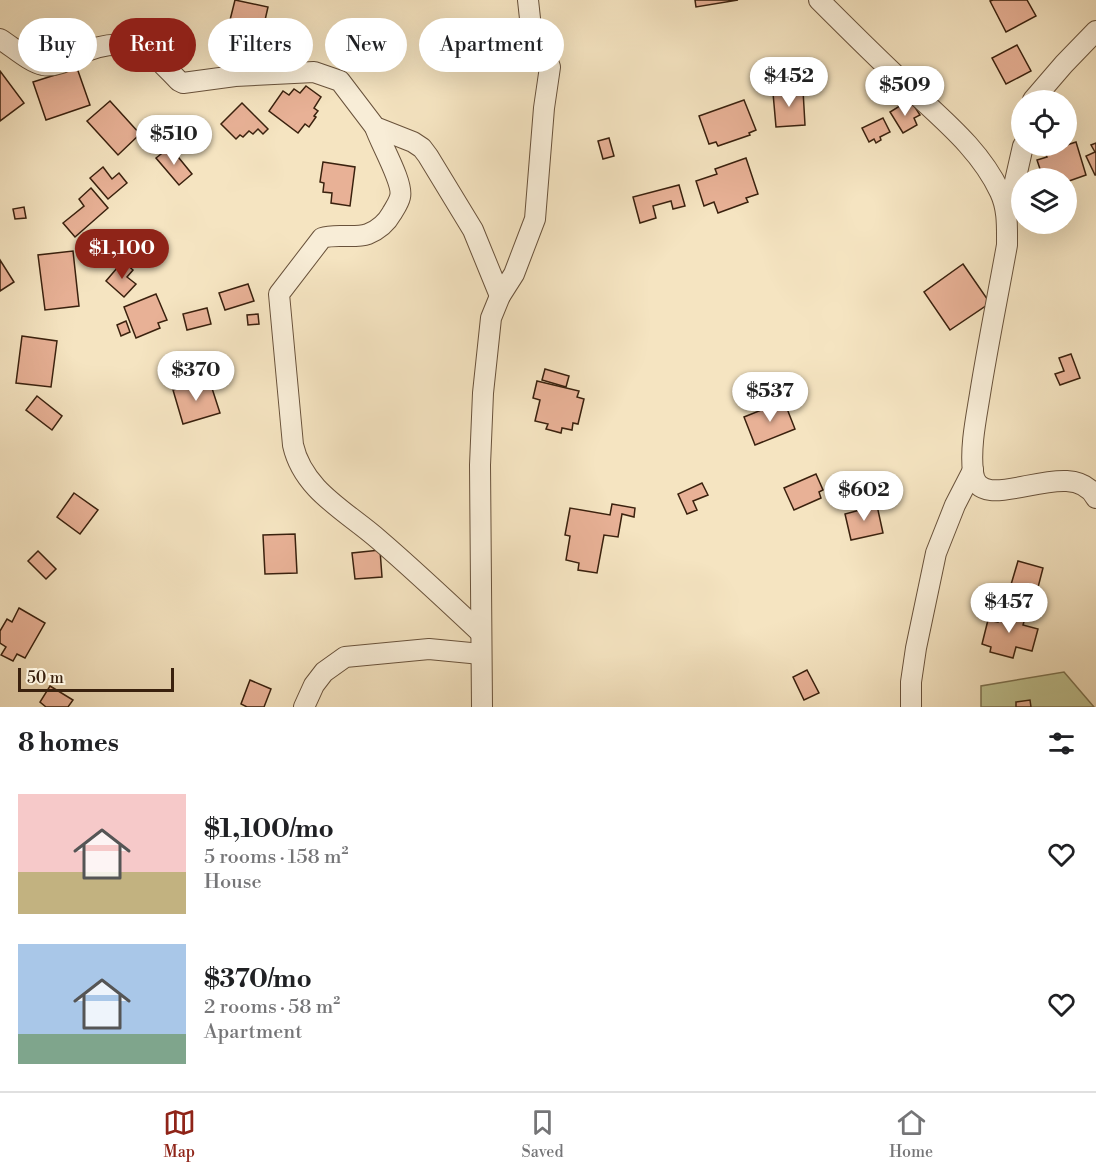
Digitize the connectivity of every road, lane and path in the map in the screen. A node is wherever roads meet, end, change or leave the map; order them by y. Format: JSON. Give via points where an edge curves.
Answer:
{"nodes":[{"id":1,"x":528,"y":0,"type":"edge"},
{"id":2,"x":819,"y":0,"type":"edge"},
{"id":3,"x":1096,"y":31,"type":"edge"},
{"id":4,"x":0,"y":39,"type":"edge"},
{"id":5,"x":1042,"y":90,"type":"edge"},
{"id":6,"x":375,"y":127,"type":"junction"},
{"id":7,"x":1021,"y":156,"type":"edge"},
{"id":8,"x":1007,"y":215,"type":"junction"},
{"id":9,"x":500,"y":296,"type":"junction"},
{"id":10,"x":972,"y":470,"type":"junction"},
{"id":11,"x":1096,"y":498,"type":"edge"},
{"id":12,"x":481,"y":633,"type":"junction"},
{"id":13,"x":481,"y":654,"type":"junction"},
{"id":14,"x":304,"y":707,"type":"edge"},
{"id":15,"x":482,"y":707,"type":"edge"},
{"id":16,"x":911,"y":707,"type":"edge"}],
"edges":[{"from":1,"to":9,"type":"street","via":[[532,37],[550,68],[539,190],[535,219],[514,274]]},
{"from":2,"to":8,"type":"street","via":[[970,146],[985,164]]},
{"from":3,"to":5,"type":"street"},
{"from":4,"to":6,"type":"street","via":[[42,65],[62,64],[92,48],[130,45],[156,57],[183,83],[314,72],[340,81]]},
{"from":6,"to":9,"type":"street","via":[[422,147],[473,230]]},
{"from":6,"to":12,"type":"street","via":[[401,191],[389,218],[366,235],[322,238],[279,294],[293,445],[296,458],[319,492],[379,539]]},
{"from":7,"to":8,"type":"street"},
{"from":8,"to":10,"type":"street","via":[[1007,245],[975,428]]},
{"from":9,"to":12,"type":"street","via":[[491,318],[483,393]]},
{"from":10,"to":11,"type":"street","via":[[981,488],[991,491],[1074,481],[1089,487]]},
{"from":10,"to":16,"type":"street","via":[[936,553],[916,648]]},
{"from":12,"to":13,"type":"street"},
{"from":13,"to":14,"type":"street","via":[[429,649],[345,657],[324,672]]},
{"from":13,"to":15,"type":"street"}]}
